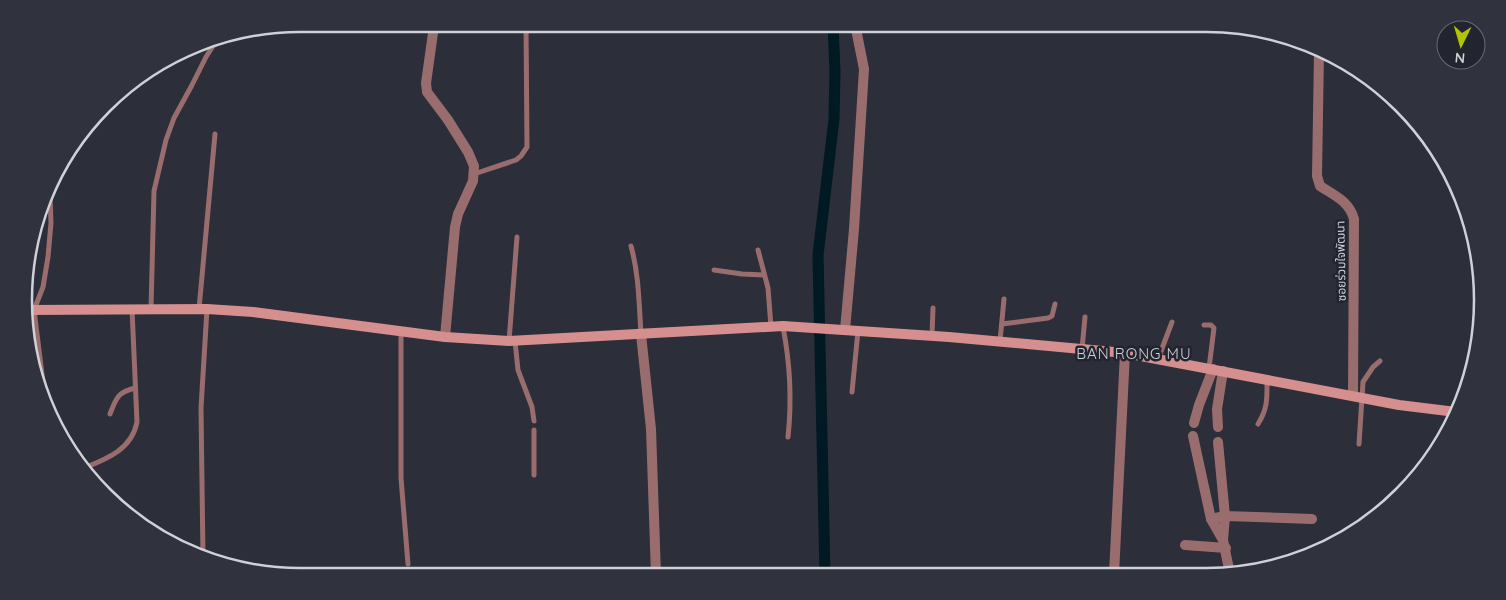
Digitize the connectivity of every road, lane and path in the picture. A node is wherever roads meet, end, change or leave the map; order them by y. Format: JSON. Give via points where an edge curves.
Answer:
{"nodes":[{"id":1,"x":433,"y":32,"type":"edge"},
{"id":2,"x":526,"y":32,"type":"edge"},
{"id":3,"x":857,"y":32,"type":"edge"},
{"id":4,"x":212,"y":48,"type":"edge"},
{"id":5,"x":1319,"y":58,"type":"edge"},
{"id":6,"x":215,"y":134,"type":"dead end"},
{"id":7,"x":474,"y":174,"type":"junction"},
{"id":8,"x":50,"y":205,"type":"edge"},
{"id":9,"x":517,"y":237,"type":"dead end"},
{"id":10,"x":631,"y":246,"type":"dead end"},
{"id":11,"x":758,"y":250,"type":"dead end"},
{"id":12,"x":714,"y":270,"type":"dead end"},
{"id":13,"x":764,"y":274,"type":"junction"},
{"id":14,"x":1004,"y":299,"type":"dead end"},
{"id":15,"x":1055,"y":304,"type":"dead end"},
{"id":16,"x":32,"y":307,"type":"edge"},
{"id":17,"x":933,"y":308,"type":"dead end"},
{"id":18,"x":132,"y":309,"type":"junction"},
{"id":19,"x":151,"y":309,"type":"junction"},
{"id":20,"x":203,"y":309,"type":"junction"},
{"id":21,"x":33,"y":310,"type":"edge"},
{"id":22,"x":1086,"y":317,"type":"dead end"},
{"id":23,"x":1172,"y":322,"type":"dead end"},
{"id":24,"x":1002,"y":324,"type":"junction"},
{"id":25,"x":1204,"y":325,"type":"dead end"},
{"id":26,"x":787,"y":326,"type":"junction"},
{"id":27,"x":771,"y":327,"type":"junction"},
{"id":28,"x":845,"y":330,"type":"junction"},
{"id":29,"x":401,"y":331,"type":"junction"},
{"id":30,"x":858,"y":331,"type":"junction"},
{"id":31,"x":641,"y":334,"type":"junction"},
{"id":32,"x":932,"y":335,"type":"junction"},
{"id":33,"x":445,"y":337,"type":"junction"},
{"id":34,"x":512,"y":340,"type":"junction"},
{"id":35,"x":1000,"y":341,"type":"junction"},
{"id":36,"x":1082,"y":349,"type":"junction"},
{"id":37,"x":1125,"y":353,"type":"junction"},
{"id":38,"x":1158,"y":359,"type":"junction"},
{"id":39,"x":1380,"y":361,"type":"dead end"},
{"id":40,"x":1215,"y":369,"type":"junction"},
{"id":41,"x":1267,"y":379,"type":"junction"},
{"id":42,"x":135,"y":388,"type":"junction"},
{"id":43,"x":852,"y":392,"type":"dead end"},
{"id":44,"x":1357,"y":397,"type":"junction"},
{"id":45,"x":1449,"y":411,"type":"edge"},
{"id":46,"x":110,"y":414,"type":"dead end"},
{"id":47,"x":534,"y":422,"type":"dead end"},
{"id":48,"x":1194,"y":424,"type":"dead end"},
{"id":49,"x":1258,"y":424,"type":"dead end"},
{"id":50,"x":1218,"y":427,"type":"dead end"},
{"id":51,"x":534,"y":430,"type":"dead end"},
{"id":52,"x":1193,"y":436,"type":"dead end"},
{"id":53,"x":788,"y":437,"type":"dead end"},
{"id":54,"x":1218,"y":442,"type":"dead end"},
{"id":55,"x":1359,"y":444,"type":"dead end"},
{"id":56,"x":90,"y":466,"type":"edge"},
{"id":57,"x":534,"y":476,"type":"dead end"},
{"id":58,"x":1225,"y":516,"type":"junction"},
{"id":59,"x":1211,"y":518,"type":"junction"},
{"id":60,"x":1312,"y":518,"type":"dead end"},
{"id":61,"x":1225,"y":544,"type":"junction"},
{"id":62,"x":1185,"y":545,"type":"dead end"},
{"id":63,"x":203,"y":549,"type":"edge"},
{"id":64,"x":408,"y":564,"type":"dead end"},
{"id":65,"x":1229,"y":566,"type":"edge"},
{"id":66,"x":656,"y":568,"type":"edge"},
{"id":67,"x":1114,"y":568,"type":"edge"}],
"edges":[{"from":1,"to":7,"type":"street","via":[[427,92],[468,152]]},
{"from":2,"to":7,"type":"lane","via":[[527,147],[516,160]]},
{"from":3,"to":28,"type":"street","via":[[864,69]]},
{"from":4,"to":19,"type":"lane","via":[[174,118],[154,191]]},
{"from":5,"to":44,"type":"street","name":"ซอยร่วมใจพัฒนา","via":[[1318,182],[1347,204],[1354,219]]},
{"from":6,"to":20,"type":"lane"},
{"from":7,"to":33,"type":"street","via":[[458,214]]},
{"from":8,"to":16,"type":"lane","via":[[43,287]]},
{"from":9,"to":34,"type":"lane"},
{"from":10,"to":31,"type":"lane"},
{"from":11,"to":13,"type":"lane"},
{"from":12,"to":13,"type":"lane"},
{"from":13,"to":27,"type":"lane"},
{"from":14,"to":24,"type":"lane"},
{"from":15,"to":24,"type":"lane","via":[[1052,316],[1048,318]]},
{"from":17,"to":32,"type":"lane"},
{"from":18,"to":19,"type":"street"},
{"from":18,"to":21,"type":"street"},
{"from":18,"to":42,"type":"lane"},
{"from":19,"to":20,"type":"street"},
{"from":20,"to":29,"type":"street","via":[[253,312]]},
{"from":20,"to":63,"type":"lane"},
{"from":22,"to":36,"type":"lane"},
{"from":23,"to":38,"type":"lane"},
{"from":24,"to":35,"type":"lane"},
{"from":25,"to":40,"type":"lane","via":[[1214,328]]},
{"from":26,"to":27,"type":"street"},
{"from":26,"to":28,"type":"street"},
{"from":26,"to":53,"type":"lane","via":[[791,398]]},
{"from":27,"to":31,"type":"street"},
{"from":28,"to":30,"type":"street"},
{"from":29,"to":33,"type":"street"},
{"from":29,"to":64,"type":"lane","via":[[401,478]]},
{"from":30,"to":32,"type":"street"},
{"from":30,"to":43,"type":"lane"},
{"from":31,"to":34,"type":"street"},
{"from":31,"to":66,"type":"street","via":[[652,429]]},
{"from":32,"to":35,"type":"street"},
{"from":33,"to":34,"type":"street"},
{"from":34,"to":47,"type":"lane"},
{"from":35,"to":36,"type":"street"},
{"from":36,"to":37,"type":"street"},
{"from":37,"to":38,"type":"street"},
{"from":37,"to":67,"type":"street"},
{"from":38,"to":40,"type":"street"},
{"from":39,"to":44,"type":"lane","via":[[1366,376]]},
{"from":40,"to":41,"type":"street"},
{"from":40,"to":48,"type":"street"},
{"from":40,"to":50,"type":"street"},
{"from":41,"to":44,"type":"street"},
{"from":41,"to":49,"type":"lane","via":[[1268,401]]},
{"from":42,"to":46,"type":"lane","via":[[119,395]]},
{"from":42,"to":56,"type":"lane","via":[[137,422],[130,441]]},
{"from":44,"to":45,"type":"street"},
{"from":44,"to":55,"type":"lane"},
{"from":51,"to":57,"type":"lane"},
{"from":52,"to":59,"type":"street"},
{"from":54,"to":58,"type":"street"},
{"from":58,"to":59,"type":"street"},
{"from":58,"to":60,"type":"street"},
{"from":58,"to":61,"type":"street"},
{"from":59,"to":61,"type":"street"},
{"from":61,"to":62,"type":"street"},
{"from":61,"to":65,"type":"street"}]}
